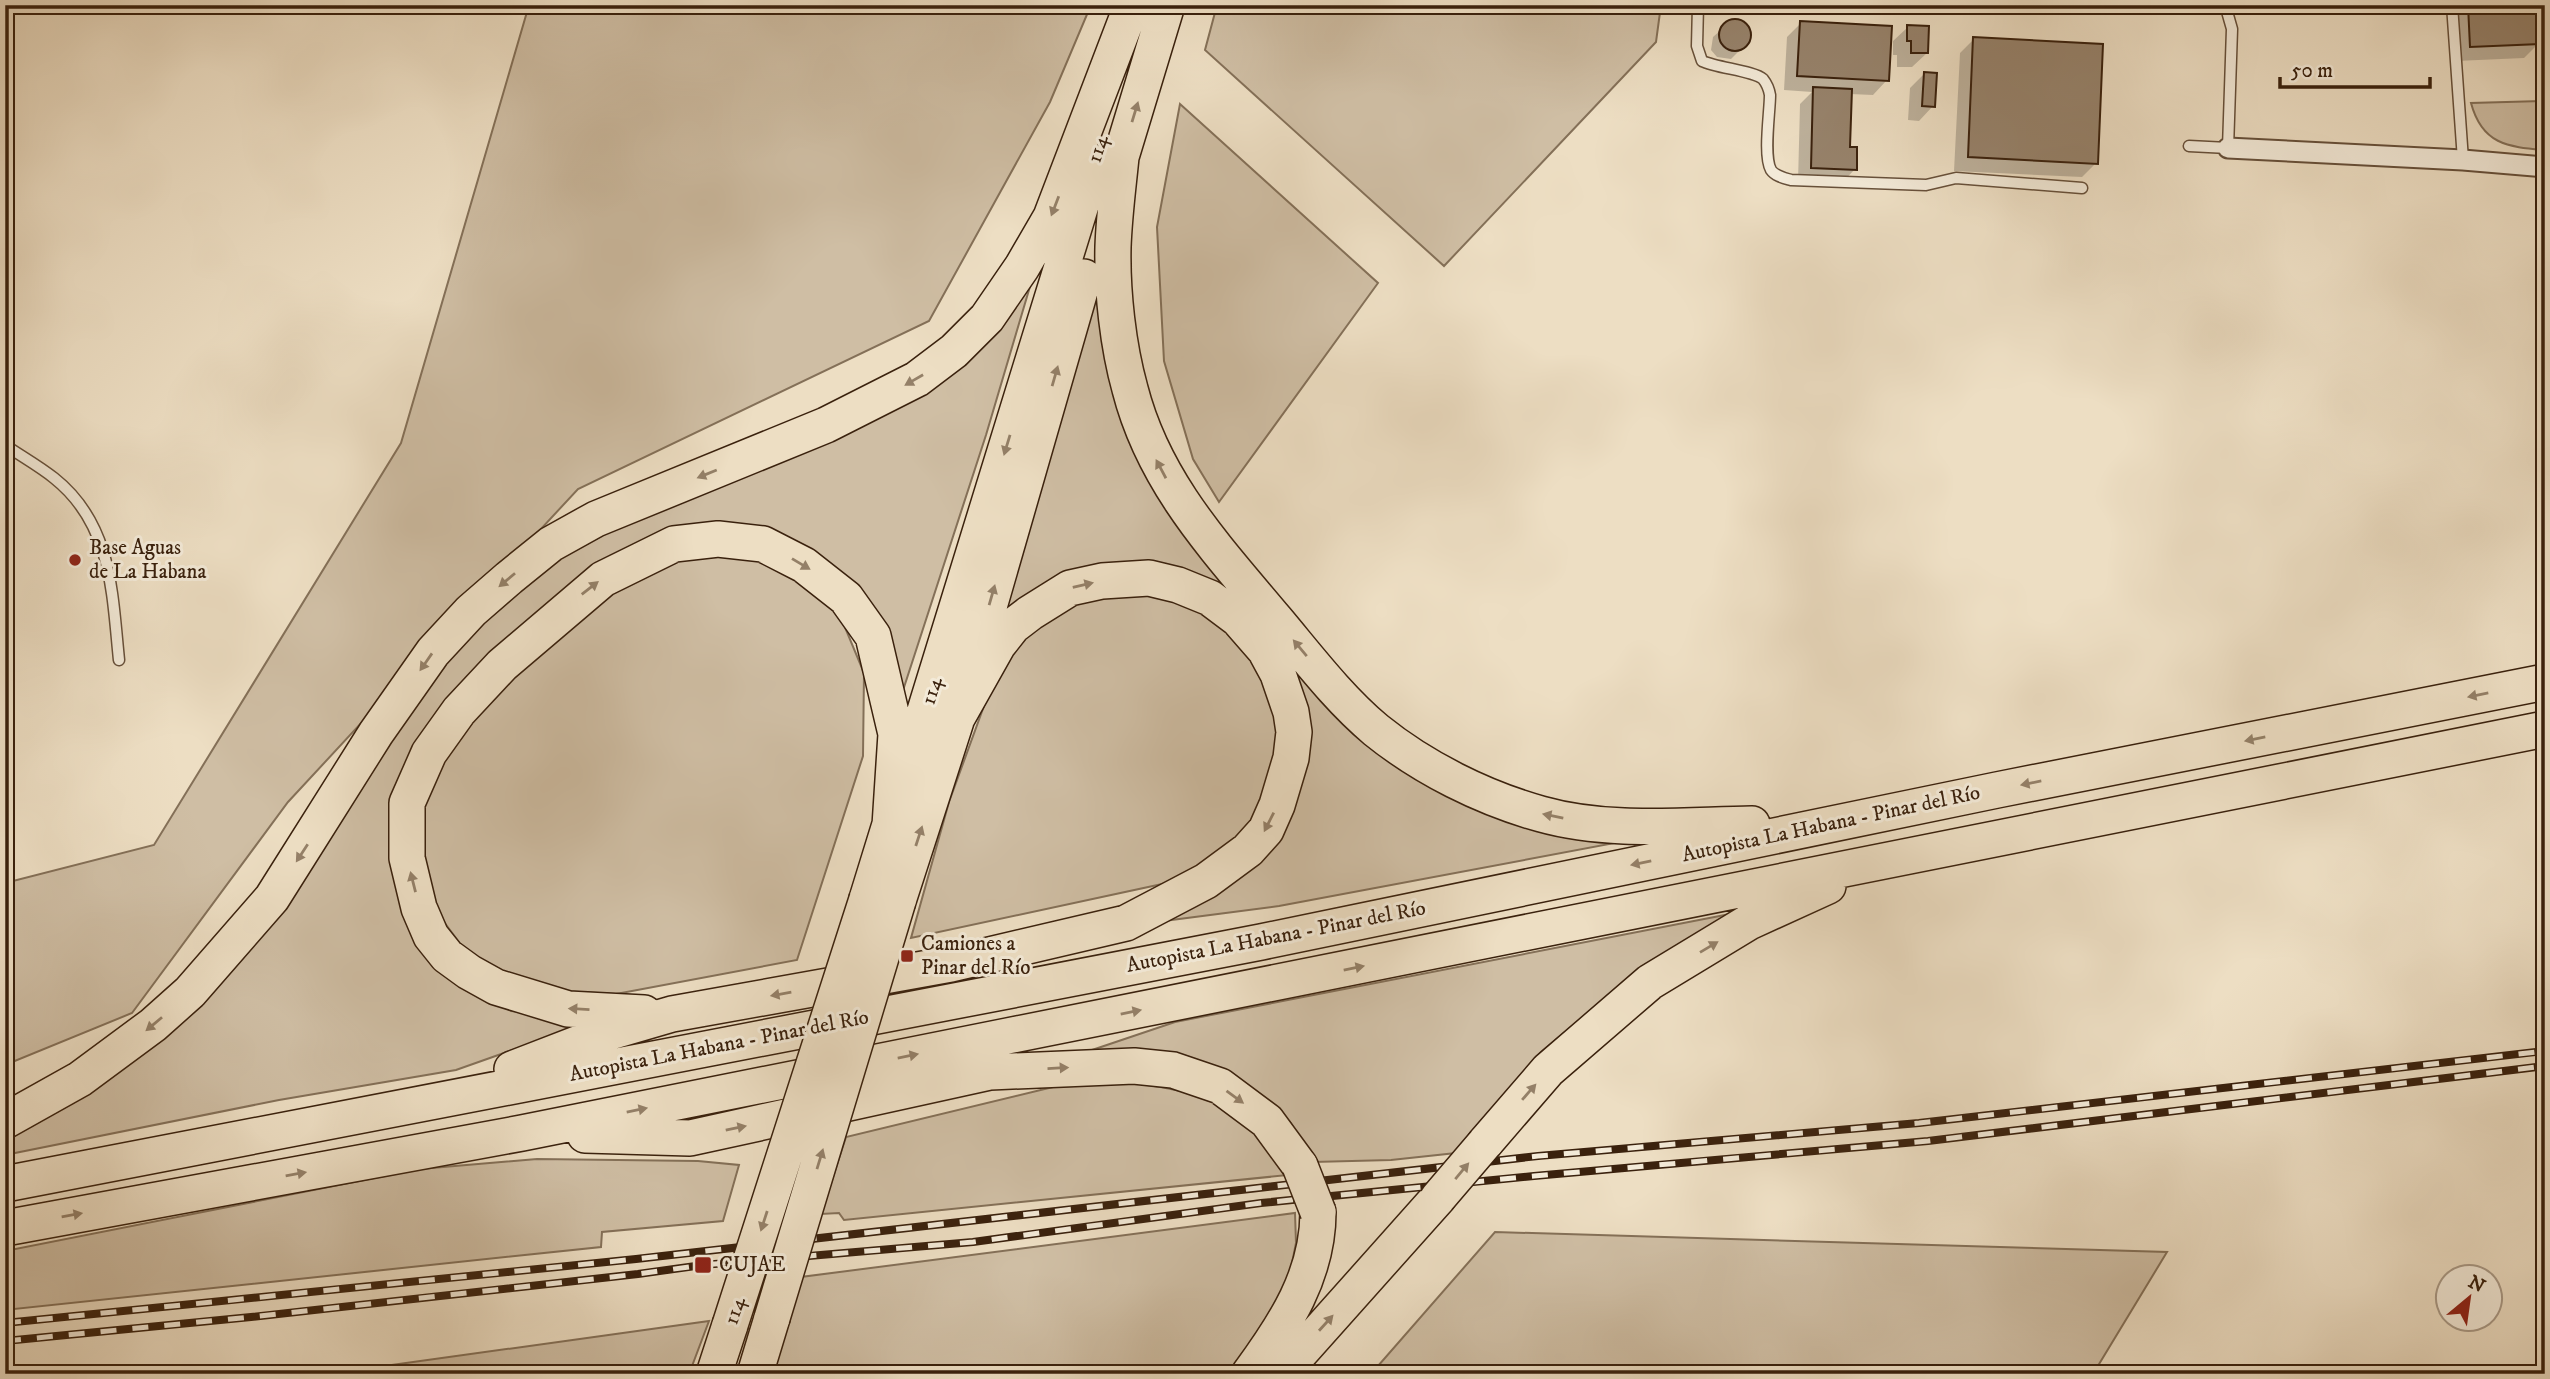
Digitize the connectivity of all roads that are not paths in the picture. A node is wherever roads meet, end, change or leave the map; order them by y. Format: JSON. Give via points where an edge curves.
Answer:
{"nodes":[{"id":1,"x":1132,"y":5,"type":"edge"},
{"id":2,"x":1143,"y":5,"type":"edge"},
{"id":3,"x":1167,"y":5,"type":"edge"},
{"id":4,"x":1698,"y":5,"type":"edge"},
{"id":5,"x":2452,"y":5,"type":"edge"},
{"id":6,"x":2224,"y":6,"type":"edge"},
{"id":7,"x":2189,"y":146,"type":"dead end"},
{"id":8,"x":2228,"y":148,"type":"junction"},
{"id":9,"x":1121,"y":157,"type":"junction"},
{"id":10,"x":2463,"y":160,"type":"junction"},
{"id":11,"x":2545,"y":167,"type":"edge"},
{"id":12,"x":2082,"y":188,"type":"dead end"},
{"id":13,"x":5,"y":445,"type":"edge"},
{"id":14,"x":119,"y":660,"type":"dead end"},
{"id":15,"x":2545,"y":682,"type":"edge"},
{"id":16,"x":957,"y":718,"type":"junction"},
{"id":17,"x":2545,"y":729,"type":"edge"},
{"id":18,"x":1841,"y":822,"type":"junction"},
{"id":19,"x":890,"y":826,"type":"junction"},
{"id":20,"x":1890,"y":859,"type":"junction"},
{"id":21,"x":882,"y":900,"type":"junction"},
{"id":22,"x":1261,"y":942,"type":"junction"},
{"id":23,"x":1016,"y":950,"type":"junction"},
{"id":24,"x":672,"y":1014,"type":"junction"},
{"id":25,"x":1062,"y":1026,"type":"junction"},
{"id":26,"x":990,"y":1072,"type":"junction"},
{"id":27,"x":348,"y":1119,"type":"junction"},
{"id":28,"x":5,"y":1121,"type":"edge"},
{"id":29,"x":522,"y":1133,"type":"junction"},
{"id":30,"x":5,"y":1184,"type":"edge"},
{"id":31,"x":5,"y":1228,"type":"edge"},
{"id":32,"x":714,"y":1374,"type":"edge"},
{"id":33,"x":755,"y":1374,"type":"edge"},
{"id":34,"x":1249,"y":1374,"type":"edge"},
{"id":35,"x":1281,"y":1374,"type":"edge"}],
"edges":[{"from":1,"to":28,"type":"highway","one_way":true,"via":[[1051,217],[987,317],[954,351],[917,379],[826,425],[596,519],[551,544],[509,578],[433,652],[272,898],[190,992],[153,1026],[80,1079]]},
{"from":2,"to":19,"type":"highway","name":"114","one_way":true},
{"from":9,"to":3,"type":"highway","name":"114","one_way":true},
{"from":4,"to":12,"type":"lane","via":[[1697,46],[1702,61],[1762,77],[1767,85],[1768,158],[1778,176],[1926,185],[1956,178]]},
{"from":5,"to":10,"type":"lane"},
{"from":6,"to":8,"type":"lane","via":[[2232,29]]},
{"from":7,"to":8,"type":"lane"},
{"from":8,"to":10,"type":"street"},
{"from":16,"to":9,"type":"highway","name":"114","one_way":true},
{"from":18,"to":9,"type":"highway","one_way":true,"via":[[1642,826],[1543,815],[1468,786],[1377,731],[1337,691],[1201,530],[1159,468],[1129,388],[1116,307],[1113,247]]},
{"from":10,"to":11,"type":"street"},
{"from":13,"to":14,"type":"lane","via":[[55,478],[79,503],[103,545]]},
{"from":15,"to":18,"type":"highway","name":"Autopista La Habana - Pinar del Río","one_way":true},
{"from":21,"to":16,"type":"highway","name":"114","one_way":true},
{"from":16,"to":23,"type":"highway","one_way":true,"via":[[1013,625],[1070,588],[1149,578],[1202,595],[1238,619],[1265,650],[1291,712],[1294,732],[1285,780],[1266,830],[1248,850],[1206,881],[1125,923]]},
{"from":17,"to":20,"type":"highway"},
{"from":18,"to":22,"type":"highway","name":"Autopista La Habana - Pinar del Río","one_way":true},
{"from":19,"to":21,"type":"highway","name":"114"},
{"from":24,"to":19,"type":"highway","one_way":true,"via":[[568,1009],[496,987],[469,972],[447,956],[431,936],[407,859],[407,803],[429,752],[458,711],[502,665],[579,597],[631,563],[674,544],[697,540],[763,544],[804,565],[846,598],[873,636],[895,734]]},
{"from":25,"to":20,"type":"highway","one_way":true},
{"from":35,"to":20,"type":"highway","one_way":true,"bridge":true,"via":[[1548,1070],[1650,982],[1749,922]]},
{"from":21,"to":32,"type":"highway","name":"114","one_way":true,"bridge":true},
{"from":33,"to":21,"type":"highway","name":"114","one_way":true,"bridge":true},
{"from":22,"to":23,"type":"highway"},
{"from":22,"to":27,"type":"highway","name":"Autopista La Habana - Pinar del Río"},
{"from":23,"to":24,"type":"highway","one_way":true},
{"from":24,"to":27,"type":"highway","via":[[600,1035],[530,1064]]},
{"from":25,"to":26,"type":"highway"},
{"from":29,"to":25,"type":"highway","one_way":true},
{"from":29,"to":26,"type":"highway","one_way":true,"via":[[690,1138]]},
{"from":26,"to":34,"type":"highway","one_way":true,"bridge":true,"via":[[1108,1066],[1173,1070],[1220,1086],[1267,1121],[1300,1166],[1318,1212],[1318,1231],[1309,1273],[1281,1330]]},
{"from":27,"to":30,"type":"highway","name":"Autopista La Habana - Pinar del Río"},
{"from":31,"to":29,"type":"highway","one_way":true}]}
